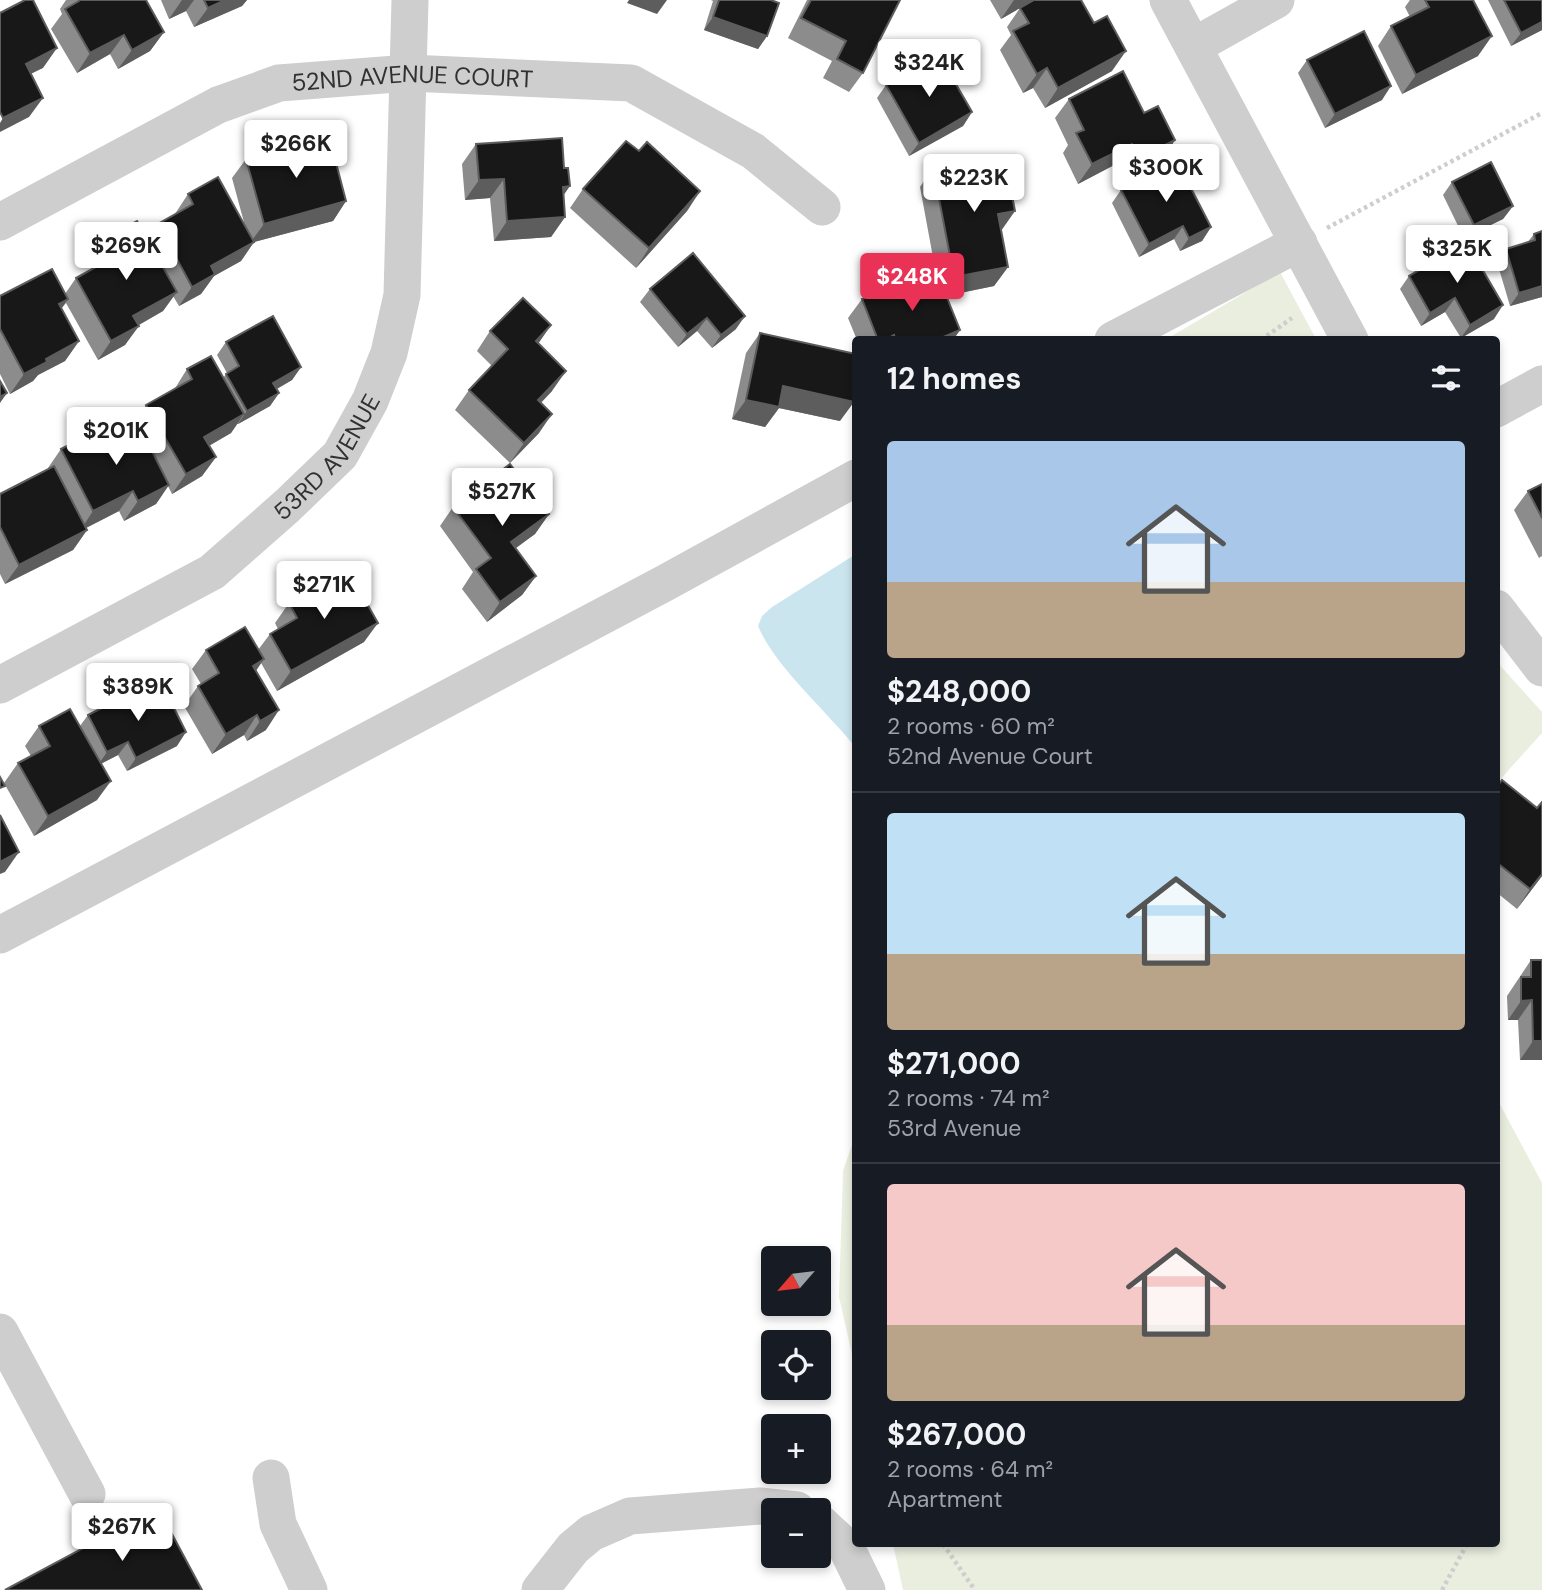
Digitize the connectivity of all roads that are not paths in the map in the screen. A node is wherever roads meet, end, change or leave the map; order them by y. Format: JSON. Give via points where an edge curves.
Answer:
{"nodes":[{"id":1,"x":410,"y":0,"type":"edge"},
{"id":2,"x":1168,"y":0,"type":"edge"},
{"id":3,"x":1276,"y":0,"type":"edge"},
{"id":4,"x":1194,"y":46,"type":"junction"},
{"id":5,"x":408,"y":73,"type":"junction"},
{"id":6,"x":822,"y":207,"type":"dead end"},
{"id":7,"x":0,"y":222,"type":"edge"},
{"id":8,"x":1299,"y":243,"type":"junction"},
{"id":9,"x":1121,"y":336,"type":"edge"},
{"id":10,"x":1348,"y":336,"type":"edge"},
{"id":11,"x":1542,"y":384,"type":"edge"},
{"id":12,"x":1500,"y":407,"type":"edge"},
{"id":13,"x":852,"y":480,"type":"edge"},
{"id":14,"x":1500,"y":613,"type":"edge"},
{"id":15,"x":1542,"y":668,"type":"edge"},
{"id":16,"x":0,"y":685,"type":"edge"},
{"id":17,"x":0,"y":935,"type":"edge"},
{"id":18,"x":0,"y":1332,"type":"edge"},
{"id":19,"x":271,"y":1478,"type":"dead end"},
{"id":20,"x":87,"y":1494,"type":"dead end"},
{"id":21,"x":761,"y":1506,"type":"edge"},
{"id":22,"x":831,"y":1533,"type":"edge"},
{"id":23,"x":309,"y":1590,"type":"edge"},
{"id":24,"x":540,"y":1590,"type":"edge"},
{"id":25,"x":867,"y":1590,"type":"edge"}],
"edges":[{"from":1,"to":5,"type":"street","name":"53RD AVENUE"},
{"from":2,"to":4,"type":"street"},
{"from":3,"to":4,"type":"street"},
{"from":4,"to":8,"type":"street"},
{"from":5,"to":6,"type":"street","name":"52ND AVENUE COURT","via":[[631,82],[753,150]]},
{"from":5,"to":7,"type":"street","name":"52ND AVENUE COURT","via":[[279,83],[218,105]]},
{"from":5,"to":16,"type":"street","name":"53RD AVENUE","via":[[402,295],[389,353],[370,401],[340,454],[212,572]]},
{"from":8,"to":9,"type":"street"},
{"from":8,"to":10,"type":"street"},
{"from":11,"to":12,"type":"street"},
{"from":13,"to":17,"type":"street"},
{"from":14,"to":15,"type":"street"},
{"from":18,"to":20,"type":"street"},
{"from":19,"to":23,"type":"street","via":[[278,1524]]},
{"from":21,"to":24,"type":"street","via":[[630,1516],[591,1533]]},
{"from":22,"to":25,"type":"street","via":[[846,1547]]}]}
